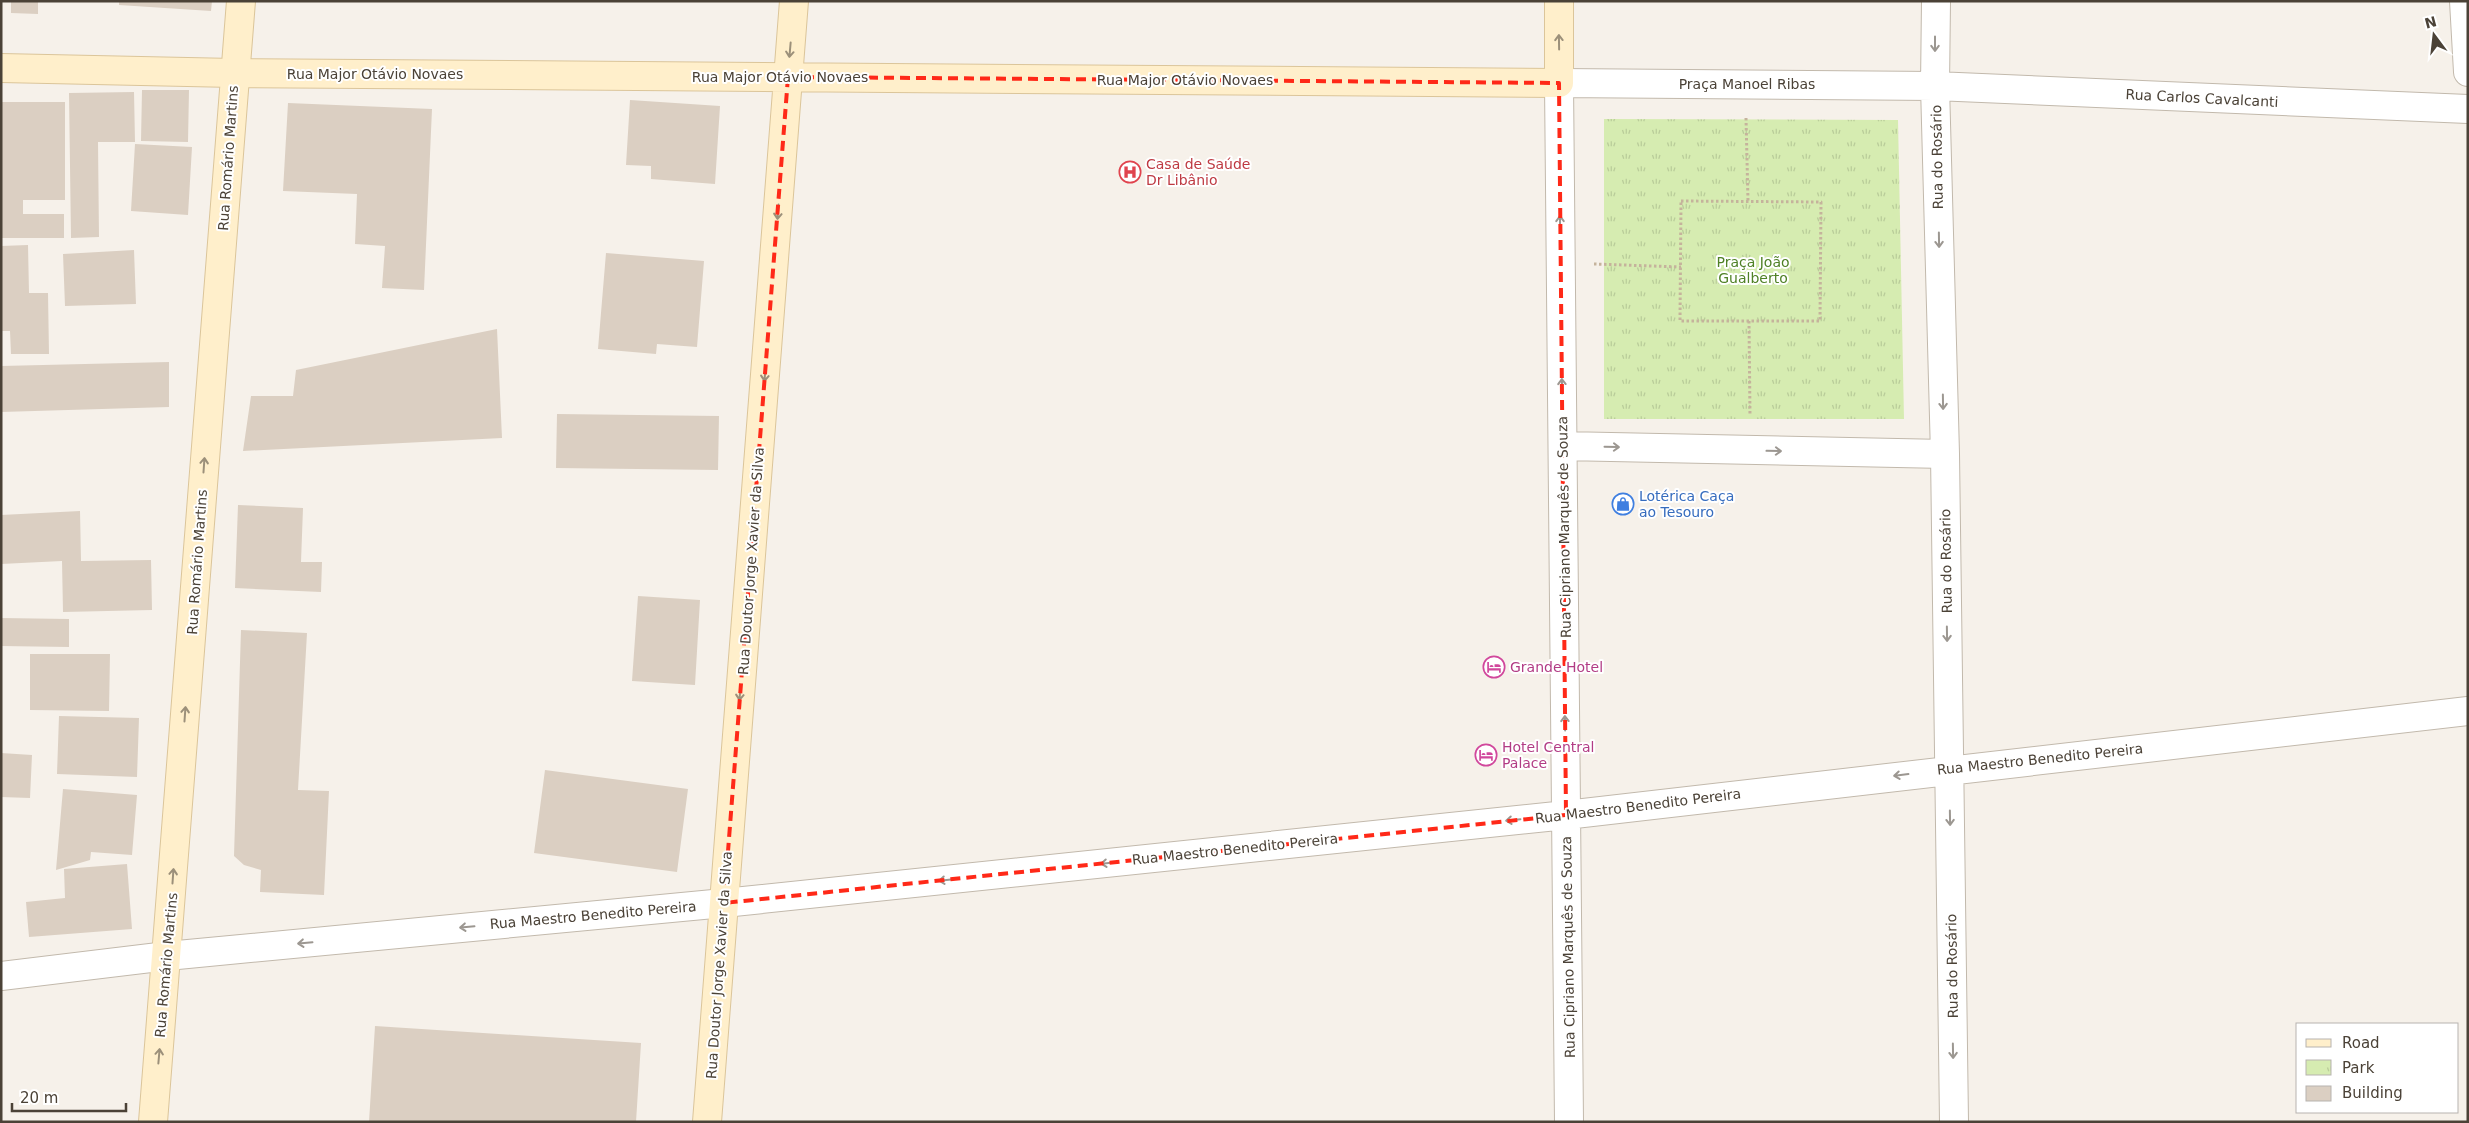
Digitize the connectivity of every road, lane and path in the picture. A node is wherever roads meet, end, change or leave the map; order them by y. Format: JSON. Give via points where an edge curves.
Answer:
{"nodes":[{"id":1,"x":240,"y":1,"type":"edge"},
{"id":2,"x":794,"y":1,"type":"edge"},
{"id":3,"x":1559,"y":1,"type":"edge"},
{"id":4,"x":1936,"y":1,"type":"edge"},
{"id":5,"x":2464,"y":1,"type":"edge"},
{"id":6,"x":1,"y":68,"type":"edge"},
{"id":7,"x":2468,"y":72,"type":"edge"},
{"id":8,"x":234,"y":74,"type":"junction"},
{"id":9,"x":788,"y":77,"type":"junction"},
{"id":10,"x":1560,"y":83,"type":"junction"},
{"id":11,"x":1746,"y":84,"type":"junction"},
{"id":12,"x":1935,"y":86,"type":"junction"},
{"id":13,"x":2468,"y":109,"type":"edge"},
{"id":14,"x":1748,"y":201,"type":"junction"},
{"id":15,"x":1561,"y":263,"type":"junction"},
{"id":16,"x":1681,"y":267,"type":"junction"},
{"id":17,"x":1749,"y":322,"type":"junction"},
{"id":18,"x":1563,"y":446,"type":"junction"},
{"id":19,"x":1750,"y":450,"type":"junction"},
{"id":20,"x":1945,"y":454,"type":"junction"},
{"id":21,"x":2468,"y":711,"type":"edge"},
{"id":22,"x":1949,"y":769,"type":"junction"},
{"id":23,"x":1566,"y":815,"type":"junction"},
{"id":24,"x":724,"y":903,"type":"junction"},
{"id":25,"x":167,"y":956,"type":"junction"},
{"id":26,"x":1,"y":976,"type":"edge"},
{"id":27,"x":153,"y":1122,"type":"edge"},
{"id":28,"x":707,"y":1122,"type":"edge"},
{"id":29,"x":1569,"y":1122,"type":"edge"},
{"id":30,"x":1954,"y":1122,"type":"edge"}],
"edges":[{"from":1,"to":8,"type":"street","name":"Rua Romário Martins"},
{"from":2,"to":9,"type":"street","name":"Rua Doutor Jorge Xavier da Silva","one_way":true},
{"from":10,"to":3,"type":"street","one_way":true},
{"from":4,"to":12,"type":"street","name":"Rua do Rosário","one_way":true},
{"from":5,"to":7,"type":"street"},
{"from":6,"to":8,"type":"street","name":"Rua Major Otávio Novaes"},
{"from":8,"to":9,"type":"street","name":"Rua Major Otávio Novaes"},
{"from":25,"to":8,"type":"street","name":"Rua Romário Martins","one_way":true},
{"from":9,"to":10,"type":"street","name":"Rua Major Otávio Novaes"},
{"from":9,"to":24,"type":"street","name":"Rua Doutor Jorge Xavier da Silva","one_way":true},
{"from":10,"to":11,"type":"street","name":"Praça Manoel Ribas"},
{"from":15,"to":10,"type":"street","name":"Rua Cipriano Marquês de Souza","one_way":true},
{"from":11,"to":12,"type":"street","name":"Praça Manoel Ribas"},
{"from":11,"to":14,"type":"path"},
{"from":12,"to":13,"type":"street","name":"Rua Carlos Cavalcanti"},
{"from":12,"to":20,"type":"street","name":"Rua do Rosário","one_way":true},
{"from":14,"to":16,"type":"path","via":[[1681,201]]},
{"from":14,"to":17,"type":"path","via":[[1821,202],[1820,321]]},
{"from":15,"to":16,"type":"path"},
{"from":18,"to":15,"type":"street","name":"Rua Cipriano Marquês de Souza","one_way":true},
{"from":16,"to":17,"type":"path","via":[[1680,321]]},
{"from":17,"to":19,"type":"path"},
{"from":18,"to":19,"type":"street","one_way":true},
{"from":23,"to":18,"type":"street","name":"Rua Cipriano Marquês de Souza","one_way":true},
{"from":19,"to":20,"type":"street","one_way":true},
{"from":20,"to":22,"type":"street","name":"Rua do Rosário","one_way":true},
{"from":21,"to":22,"type":"street","name":"Rua Maestro Benedito Pereira"},
{"from":22,"to":23,"type":"street","name":"Rua Maestro Benedito Pereira","one_way":true},
{"from":22,"to":30,"type":"street","name":"Rua do Rosário","one_way":true},
{"from":23,"to":24,"type":"street","name":"Rua Maestro Benedito Pereira","one_way":true},
{"from":23,"to":29,"type":"street","name":"Rua Cipriano Marquês de Souza"},
{"from":24,"to":25,"type":"street","name":"Rua Maestro Benedito Pereira","one_way":true},
{"from":24,"to":28,"type":"street","name":"Rua Doutor Jorge Xavier da Silva"},
{"from":25,"to":26,"type":"street","name":"Rua Maestro Benedito Pereira"},
{"from":27,"to":25,"type":"street","name":"Rua Romário Martins","one_way":true}]}
